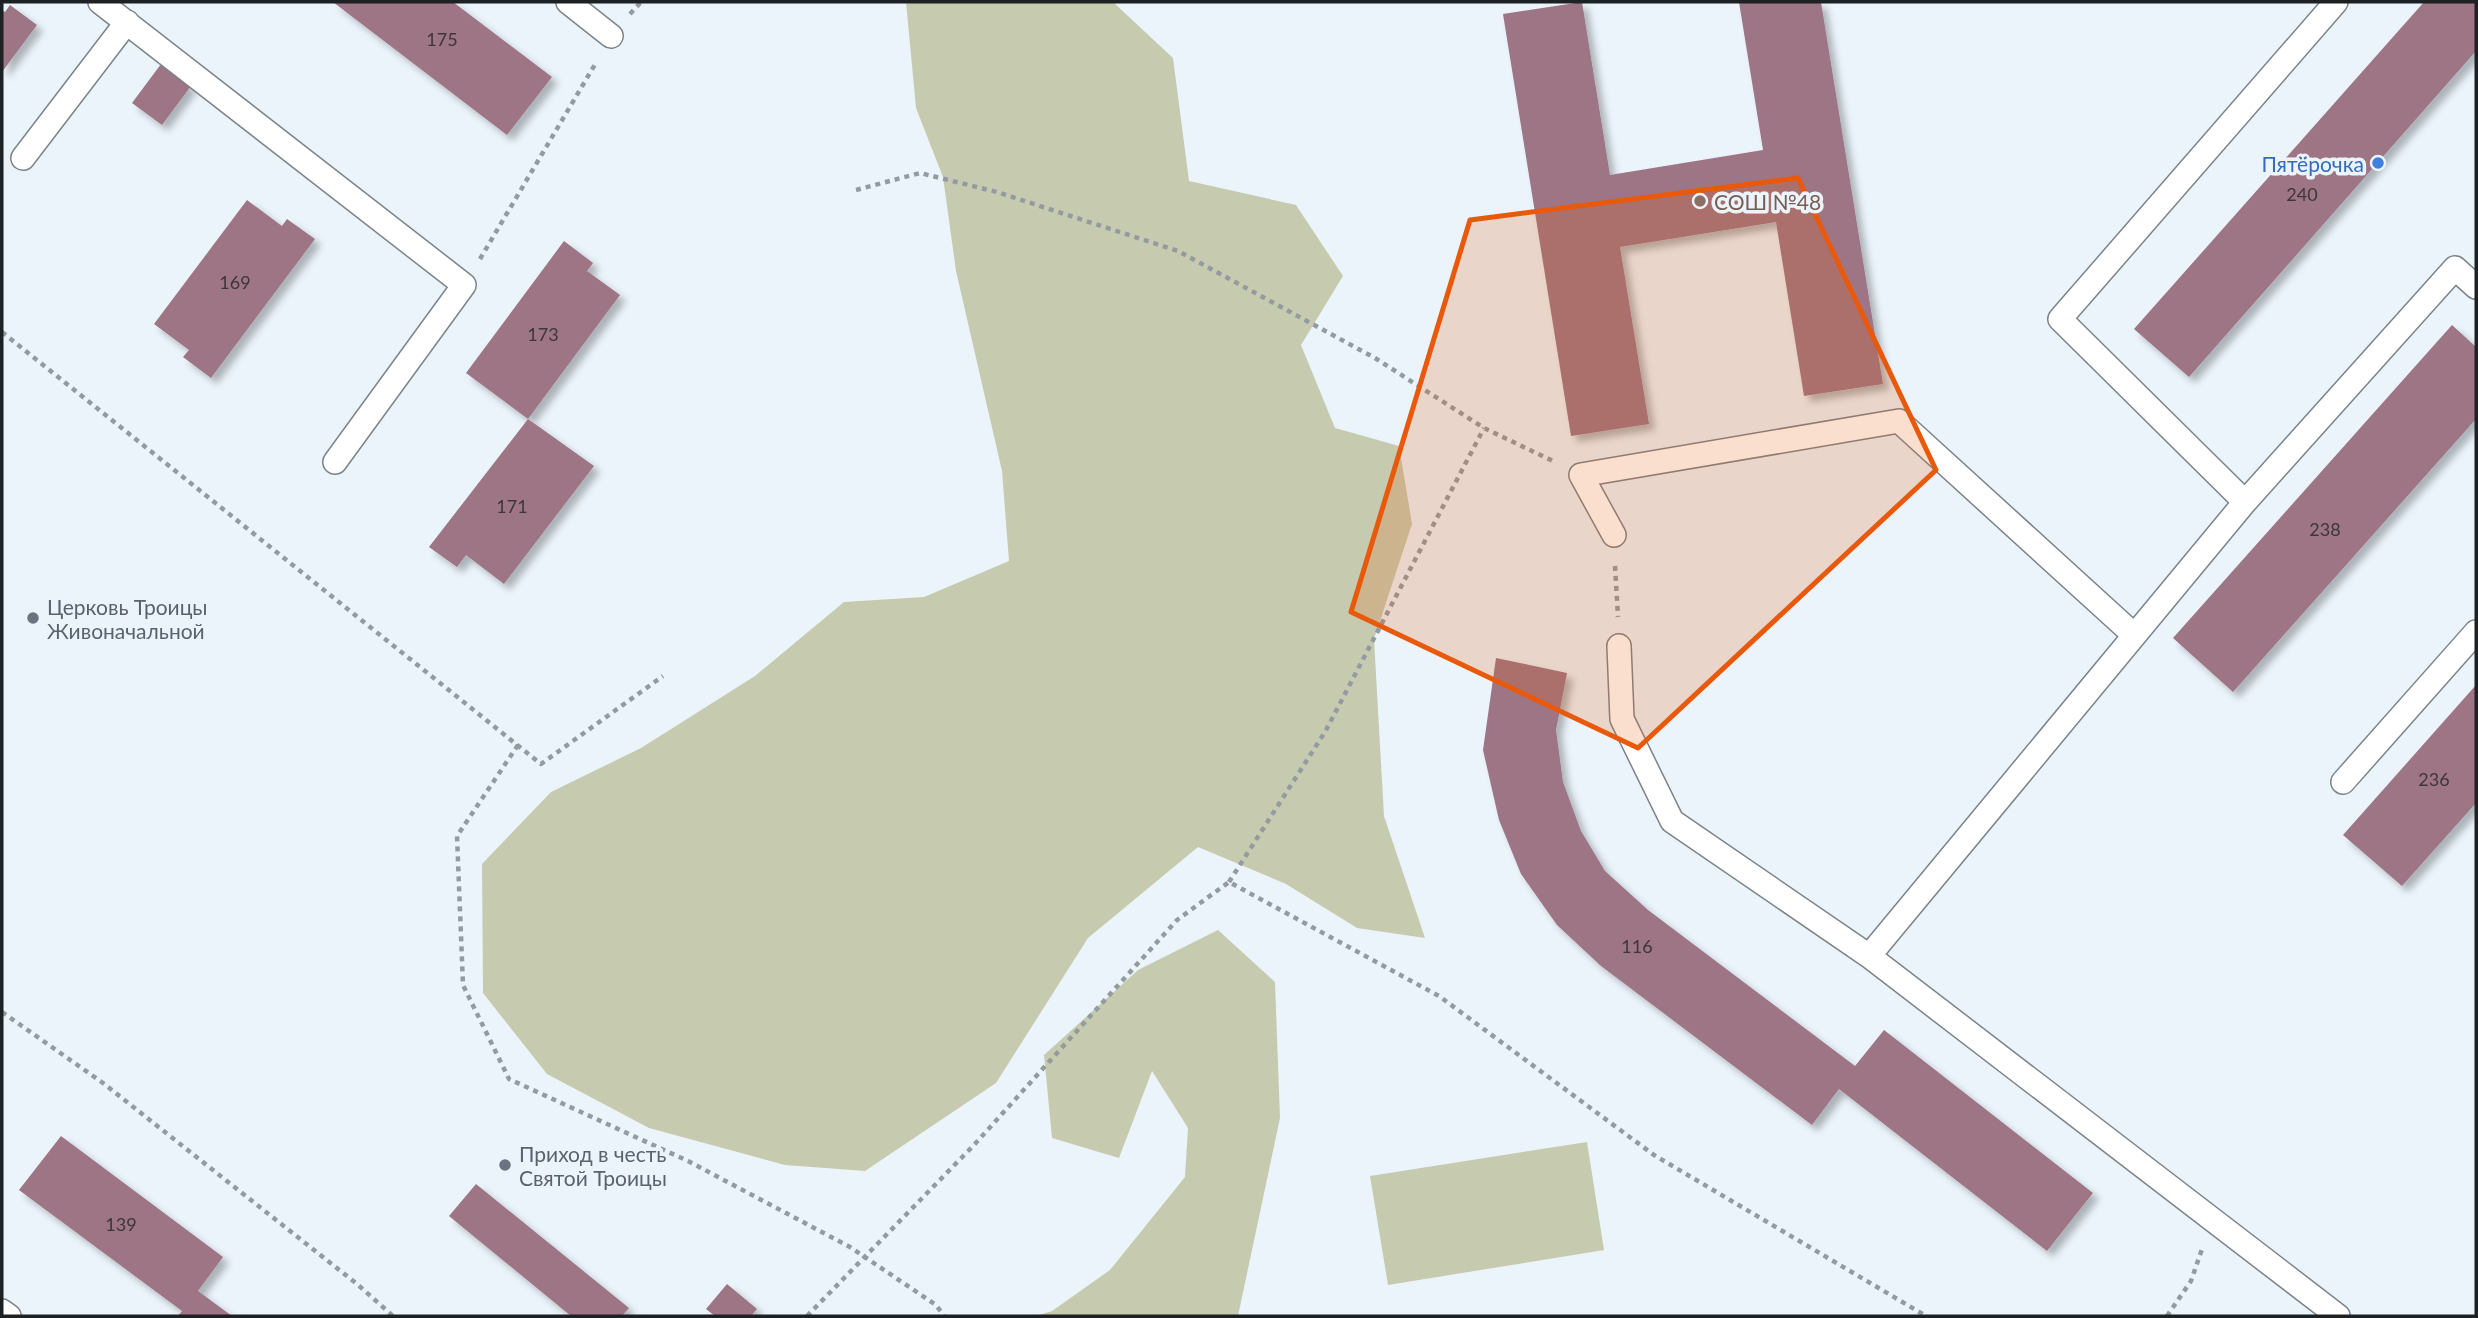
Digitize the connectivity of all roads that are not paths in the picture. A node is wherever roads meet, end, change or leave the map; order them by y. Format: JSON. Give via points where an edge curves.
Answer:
{"nodes":[{"id":1,"x":100,"y":2,"type":"edge"},
{"id":2,"x":568,"y":2,"type":"edge"},
{"id":3,"x":2336,"y":2,"type":"edge"},
{"id":4,"x":127,"y":22,"type":"junction"},
{"id":5,"x":611,"y":36,"type":"road end"},
{"id":6,"x":23,"y":158,"type":"dead end"},
{"id":7,"x":2476,"y":287,"type":"edge"},
{"id":8,"x":335,"y":462,"type":"dead end"},
{"id":9,"x":2245,"y":502,"type":"junction"},
{"id":10,"x":1614,"y":535,"type":"road end"},
{"id":11,"x":2476,"y":632,"type":"edge"},
{"id":12,"x":2134,"y":635,"type":"junction"},
{"id":13,"x":1619,"y":646,"type":"road end"},
{"id":14,"x":2343,"y":782,"type":"dead end"},
{"id":15,"x":1869,"y":956,"type":"junction"},
{"id":16,"x":2,"y":1311,"type":"edge"},
{"id":17,"x":9,"y":1316,"type":"edge"},
{"id":18,"x":2338,"y":1316,"type":"edge"}],
"edges":[{"from":1,"to":4,"type":"lane"},
{"from":2,"to":5,"type":"lane"},
{"from":3,"to":9,"type":"lane","via":[[2060,319]]},
{"from":4,"to":6,"type":"lane"},
{"from":4,"to":8,"type":"lane","via":[[464,285]]},
{"from":7,"to":9,"type":"lane","via":[[2455,268]]},
{"from":9,"to":12,"type":"lane"},
{"from":10,"to":12,"type":"lane","via":[[1581,475],[1899,421]]},
{"from":11,"to":14,"type":"lane"},
{"from":12,"to":15,"type":"lane"},
{"from":13,"to":15,"type":"lane","via":[[1622,719],[1672,821]]},
{"from":15,"to":18,"type":"lane"},
{"from":16,"to":17,"type":"lane"}]}
